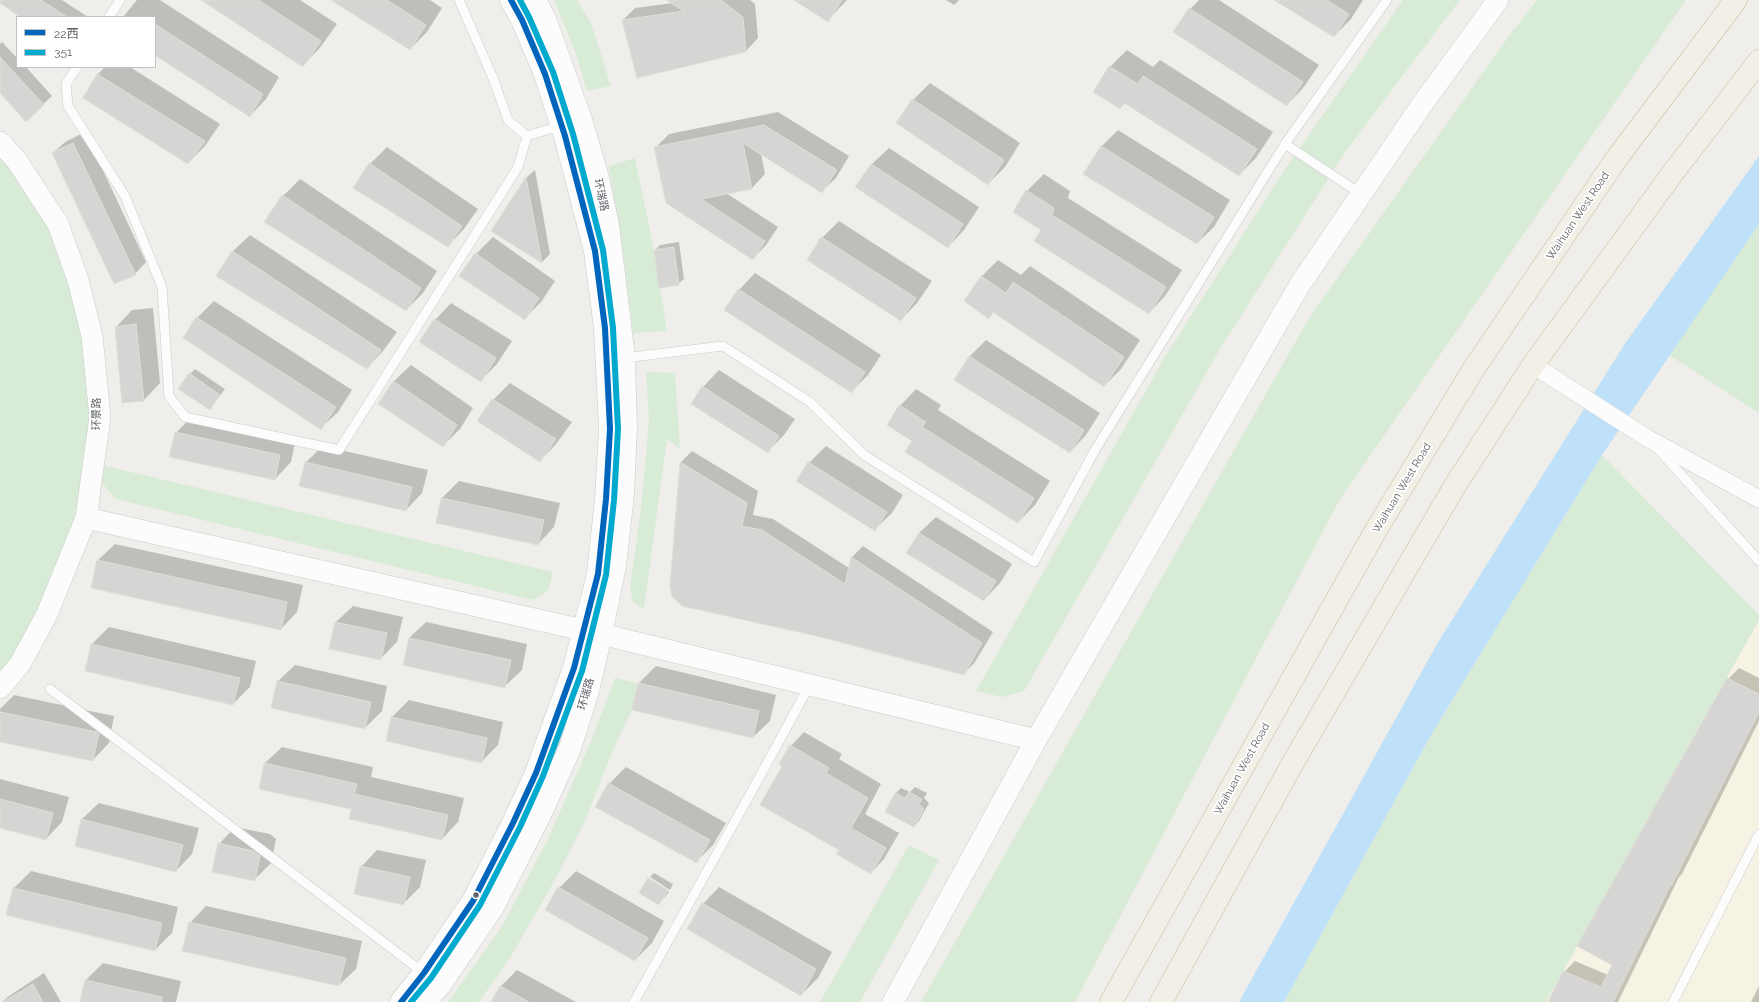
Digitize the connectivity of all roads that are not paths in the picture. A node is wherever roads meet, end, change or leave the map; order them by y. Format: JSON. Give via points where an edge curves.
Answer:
{"nodes":[{"id":1,"x":120,"y":0,"type":"edge"},
{"id":2,"x":459,"y":0,"type":"edge"},
{"id":3,"x":511,"y":0,"type":"edge"},
{"id":4,"x":536,"y":0,"type":"edge"},
{"id":5,"x":1387,"y":0,"type":"edge"},
{"id":6,"x":1498,"y":0,"type":"edge"},
{"id":7,"x":1736,"y":0,"type":"edge"},
{"id":8,"x":110,"y":16,"type":"edge"},
{"id":9,"x":1759,"y":61,"type":"edge"},
{"id":10,"x":76,"y":68,"type":"edge"},
{"id":11,"x":571,"y":122,"type":"junction"},
{"id":12,"x":528,"y":136,"type":"junction"},
{"id":13,"x":0,"y":142,"type":"edge"},
{"id":14,"x":1285,"y":144,"type":"junction"},
{"id":15,"x":1361,"y":194,"type":"junction"},
{"id":16,"x":624,"y":358,"type":"junction"},
{"id":17,"x":1533,"y":365,"type":"junction"},
{"id":18,"x":1647,"y":438,"type":"junction"},
{"id":19,"x":1759,"y":499,"type":"edge"},
{"id":20,"x":86,"y":518,"type":"junction"},
{"id":21,"x":1759,"y":561,"type":"edge"},
{"id":22,"x":592,"y":632,"type":"junction"},
{"id":23,"x":809,"y":686,"type":"junction"},
{"id":24,"x":0,"y":688,"type":"edge"},
{"id":25,"x":50,"y":690,"type":"dead end"},
{"id":26,"x":1036,"y":740,"type":"junction"},
{"id":27,"x":1759,"y":834,"type":"edge"},
{"id":28,"x":432,"y":979,"type":"junction"},
{"id":29,"x":401,"y":1002,"type":"edge"},
{"id":30,"x":424,"y":1002,"type":"edge"},
{"id":31,"x":634,"y":1002,"type":"edge"},
{"id":32,"x":893,"y":1002,"type":"edge"},
{"id":33,"x":1111,"y":1002,"type":"edge"},
{"id":34,"x":1161,"y":1002,"type":"edge"},
{"id":35,"x":1673,"y":1002,"type":"edge"}],
"edges":[{"from":1,"to":8,"type":"lane"},
{"from":2,"to":12,"type":"lane","via":[[508,120]]},
{"from":3,"to":11,"type":"main road","name":"环瑞路","via":[[545,74]]},
{"from":4,"to":11,"type":"main road","name":"环瑞路","via":[[545,19]]},
{"from":5,"to":14,"type":"lane"},
{"from":6,"to":15,"type":"street"},
{"from":7,"to":33,"type":"highway","name":"Waihuan West Road","via":[[1617,158],[1473,370],[1376,530]]},
{"from":9,"to":17,"type":"highway","via":[[1672,174]]},
{"from":10,"to":12,"type":"lane","via":[[66,84],[68,106],[125,196],[162,287],[169,396],[185,417],[339,450],[518,167]]},
{"from":11,"to":12,"type":"lane"},
{"from":11,"to":16,"type":"main road","name":"环瑞路","via":[[597,174],[608,225]]},
{"from":11,"to":22,"type":"main road","name":"环瑞路","via":[[595,251],[605,328],[610,429],[606,499]]},
{"from":13,"to":20,"type":"street","name":"环景路","via":[[17,161],[58,224],[78,280],[92,336],[100,417]]},
{"from":14,"to":15,"type":"lane"},
{"from":14,"to":16,"type":"lane","via":[[1095,450],[1034,562],[864,455],[810,402],[723,346]]},
{"from":15,"to":26,"type":"street","via":[[1299,286]]},
{"from":16,"to":22,"type":"main road","name":"环瑞路","via":[[626,428],[623,494],[615,566]]},
{"from":17,"to":18,"type":"street"},
{"from":17,"to":34,"type":"highway","via":[[1456,484],[1295,759]]},
{"from":18,"to":19,"type":"street"},
{"from":18,"to":21,"type":"lane"},
{"from":20,"to":22,"type":"street"},
{"from":20,"to":24,"type":"street","name":"环景路","via":[[48,614],[20,664]]},
{"from":22,"to":23,"type":"street"},
{"from":22,"to":28,"type":"main road","name":"环瑞路","via":[[588,691],[570,748],[541,813],[493,907]]},
{"from":23,"to":26,"type":"street"},
{"from":23,"to":31,"type":"lane"},
{"from":25,"to":28,"type":"lane"},
{"from":26,"to":32,"type":"street"},
{"from":27,"to":35,"type":"lane"},
{"from":28,"to":29,"type":"main road","name":"环瑞路"},
{"from":28,"to":30,"type":"main road","name":"环瑞路"}]}
